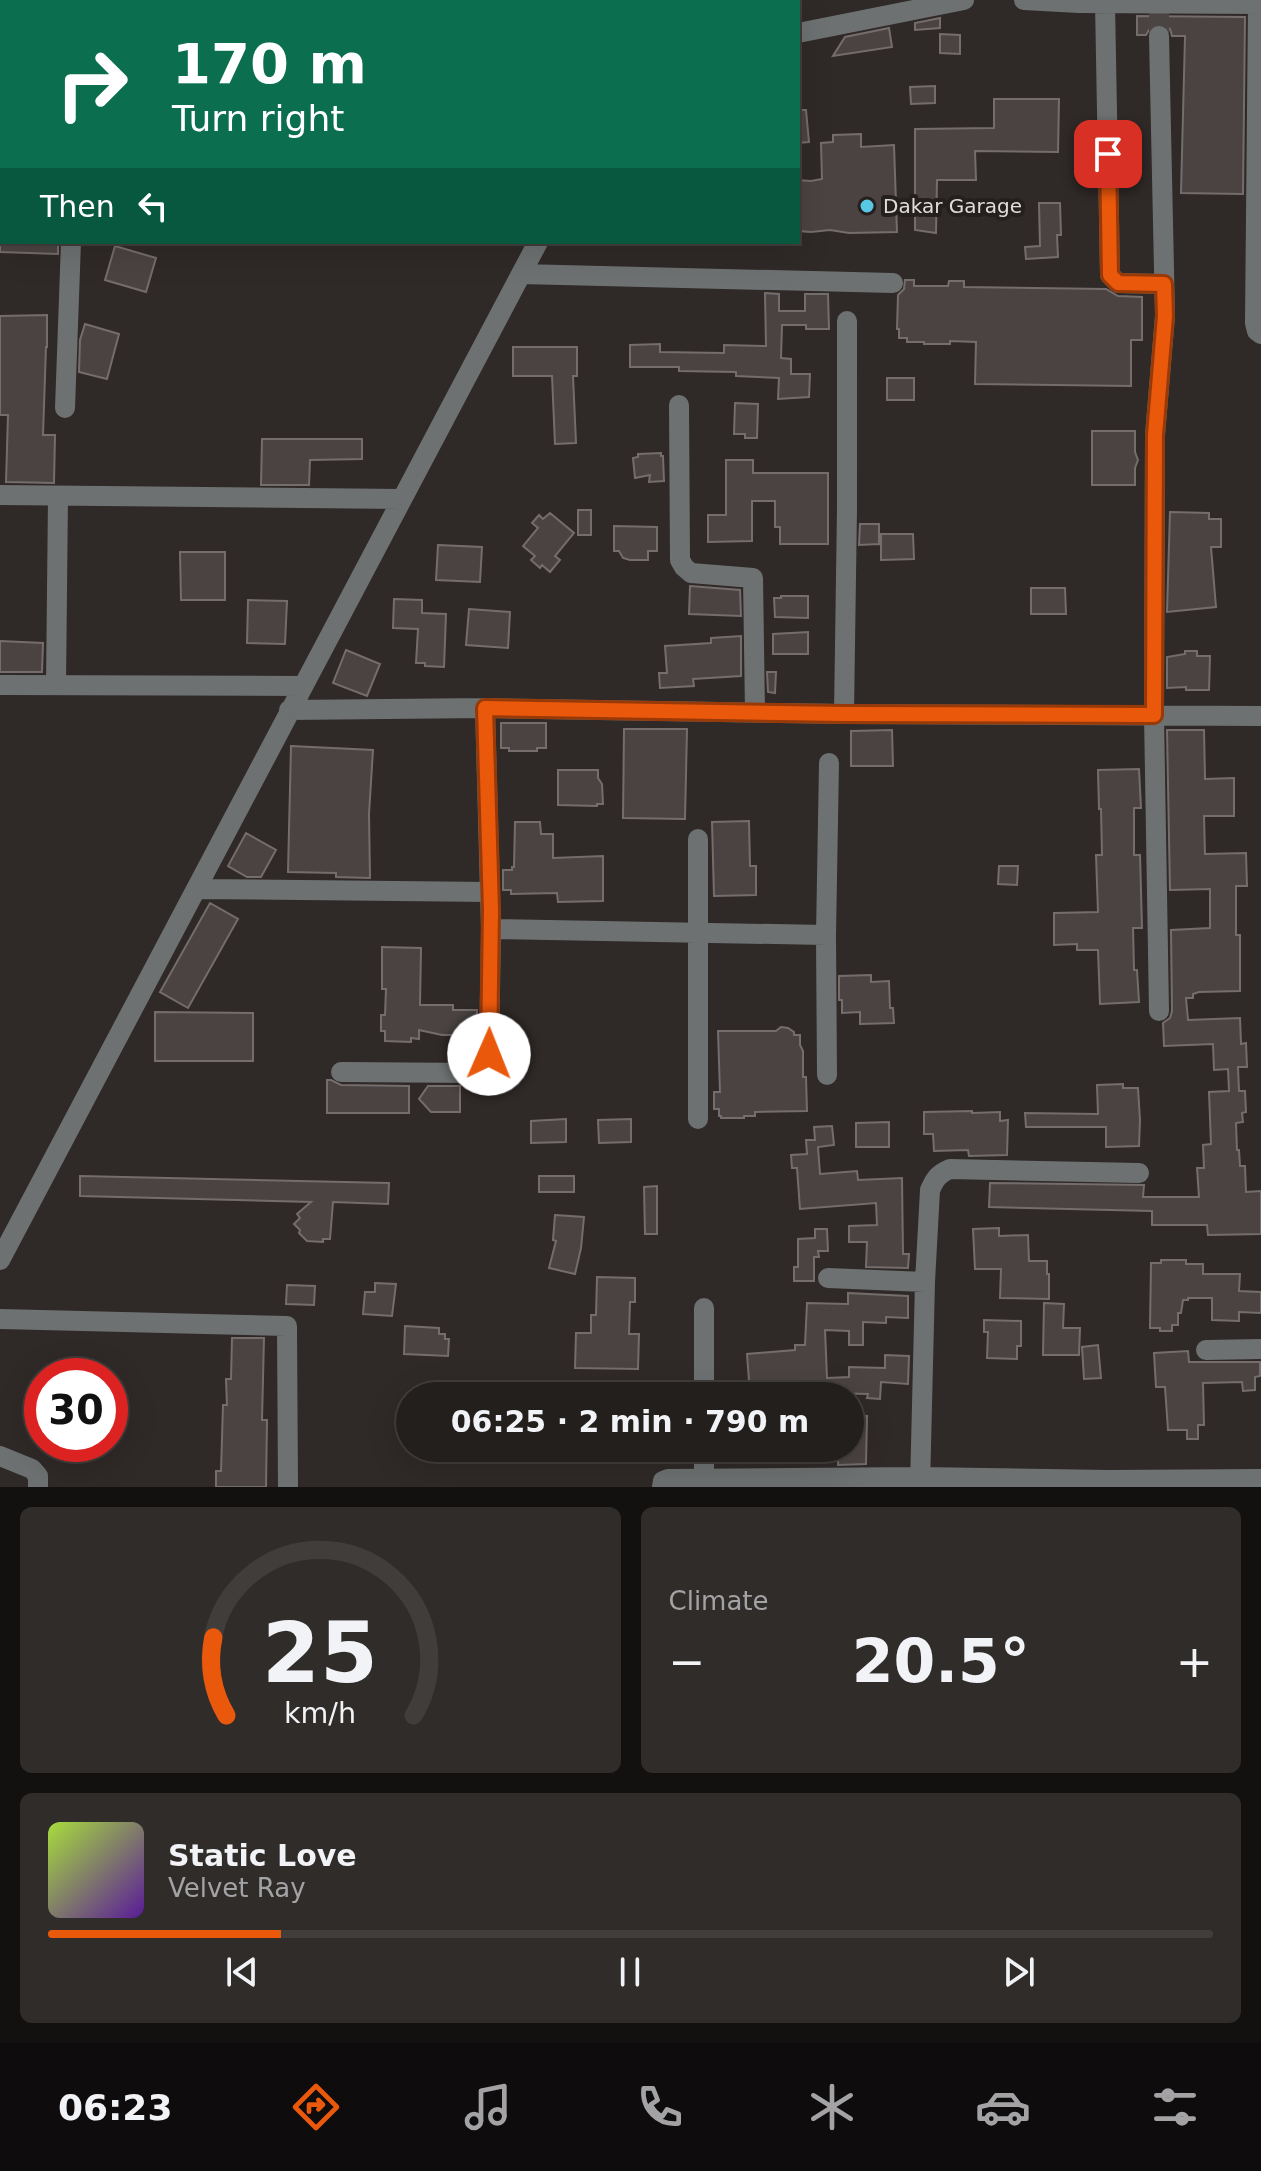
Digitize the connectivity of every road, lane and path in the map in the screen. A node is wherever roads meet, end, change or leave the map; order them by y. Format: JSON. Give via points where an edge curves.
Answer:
{"nodes":[{"id":1,"x":964,"y":0,"type":"edge"},
{"id":2,"x":1024,"y":0,"type":"edge"},
{"id":3,"x":1079,"y":2,"type":"edge"},
{"id":4,"x":1105,"y":3,"type":"junction"},
{"id":5,"x":1260,"y":4,"type":"edge"},
{"id":6,"x":800,"y":33,"type":"edge"},
{"id":7,"x":1159,"y":36,"type":"tunnel mouth"},
{"id":8,"x":71,"y":244,"type":"edge"},
{"id":9,"x":537,"y":244,"type":"edge"},
{"id":10,"x":521,"y":274,"type":"junction"},
{"id":11,"x":893,"y":283,"type":"dead end"},
{"id":12,"x":1164,"y":284,"type":"junction"},
{"id":13,"x":847,"y":321,"type":"dead end"},
{"id":14,"x":1261,"y":334,"type":"edge"},
{"id":15,"x":679,"y":405,"type":"dead end"},
{"id":16,"x":65,"y":408,"type":"dead end"},
{"id":17,"x":0,"y":495,"type":"edge"},
{"id":18,"x":58,"y":496,"type":"junction"},
{"id":19,"x":402,"y":499,"type":"junction"},
{"id":20,"x":0,"y":685,"type":"edge"},
{"id":21,"x":56,"y":685,"type":"junction"},
{"id":22,"x":302,"y":686,"type":"junction"},
{"id":23,"x":485,"y":708,"type":"junction"},
{"id":24,"x":289,"y":710,"type":"junction"},
{"id":25,"x":755,"y":712,"type":"junction"},
{"id":26,"x":844,"y":714,"type":"junction"},
{"id":27,"x":1154,"y":715,"type":"junction"},
{"id":28,"x":1261,"y":716,"type":"edge"},
{"id":29,"x":829,"y":763,"type":"dead end"},
{"id":30,"x":698,"y":839,"type":"dead end"},
{"id":31,"x":196,"y":889,"type":"junction"},
{"id":32,"x":490,"y":892,"type":"junction"},
{"id":33,"x":491,"y":929,"type":"junction"},
{"id":34,"x":699,"y":932,"type":"junction"},
{"id":35,"x":826,"y":935,"type":"junction"},
{"id":36,"x":1159,"y":1011,"type":"dead end"},
{"id":37,"x":341,"y":1072,"type":"dead end"},
{"id":38,"x":827,"y":1075,"type":"dead end"},
{"id":39,"x":698,"y":1119,"type":"dead end"},
{"id":40,"x":1139,"y":1173,"type":"dead end"},
{"id":41,"x":0,"y":1260,"type":"edge"},
{"id":42,"x":828,"y":1278,"type":"dead end"},
{"id":43,"x":925,"y":1282,"type":"junction"},
{"id":44,"x":704,"y":1308,"type":"dead end"},
{"id":45,"x":0,"y":1319,"type":"edge"},
{"id":46,"x":1261,"y":1349,"type":"edge"},
{"id":47,"x":1206,"y":1350,"type":"dead end"},
{"id":48,"x":704,"y":1382,"type":"edge"},
{"id":49,"x":0,"y":1456,"type":"edge"},
{"id":50,"x":704,"y":1462,"type":"edge"},
{"id":51,"x":1261,"y":1479,"type":"edge"},
{"id":52,"x":704,"y":1480,"type":"junction"},
{"id":53,"x":920,"y":1482,"type":"edge"},
{"id":54,"x":727,"y":1483,"type":"edge"},
{"id":55,"x":1108,"y":1484,"type":"edge"},
{"id":56,"x":38,"y":1487,"type":"edge"},
{"id":57,"x":288,"y":1487,"type":"edge"},
{"id":58,"x":662,"y":1487,"type":"edge"}],
"edges":[{"from":1,"to":6,"type":"street"},
{"from":2,"to":3,"type":"street"},
{"from":3,"to":4,"type":"street"},
{"from":4,"to":5,"type":"street","via":[[1159,8]]},
{"from":4,"to":12,"type":"street","via":[[1110,275],[1118,283]]},
{"from":5,"to":14,"type":"street","via":[[1255,323]]},
{"from":7,"to":12,"type":"street"},
{"from":8,"to":16,"type":"street"},
{"from":9,"to":10,"type":"street"},
{"from":10,"to":11,"type":"street"},
{"from":10,"to":19,"type":"street"},
{"from":12,"to":27,"type":"street","via":[[1155,435]]},
{"from":13,"to":26,"type":"street"},
{"from":15,"to":25,"type":"street","via":[[680,560],[691,573],[753,578]]},
{"from":17,"to":18,"type":"street"},
{"from":18,"to":19,"type":"street"},
{"from":18,"to":21,"type":"street"},
{"from":19,"to":22,"type":"street"},
{"from":20,"to":21,"type":"street"},
{"from":21,"to":22,"type":"street"},
{"from":22,"to":24,"type":"street"},
{"from":23,"to":24,"type":"street"},
{"from":23,"to":25,"type":"street"},
{"from":23,"to":32,"type":"street"},
{"from":24,"to":31,"type":"street"},
{"from":25,"to":26,"type":"street"},
{"from":26,"to":27,"type":"street"},
{"from":27,"to":28,"type":"street"},
{"from":27,"to":36,"type":"street"},
{"from":29,"to":35,"type":"street"},
{"from":30,"to":34,"type":"street"},
{"from":31,"to":32,"type":"street"},
{"from":31,"to":41,"type":"street"},
{"from":32,"to":33,"type":"street"},
{"from":33,"to":34,"type":"street"},
{"from":33,"to":37,"type":"street","via":[[487,1066],[477,1073]]},
{"from":34,"to":35,"type":"street"},
{"from":34,"to":39,"type":"street"},
{"from":35,"to":38,"type":"street"},
{"from":40,"to":43,"type":"street","via":[[940,1173],[930,1190]]},
{"from":42,"to":43,"type":"street"},
{"from":43,"to":53,"type":"street"},
{"from":44,"to":48,"type":"street"},
{"from":45,"to":57,"type":"street","via":[[287,1326]]},
{"from":46,"to":47,"type":"street"},
{"from":49,"to":56,"type":"street","via":[[32,1469]]},
{"from":50,"to":52,"type":"street"},
{"from":51,"to":55,"type":"street"},
{"from":52,"to":54,"type":"street"},
{"from":52,"to":58,"type":"street","via":[[668,1479]]},
{"from":53,"to":54,"type":"street"},
{"from":53,"to":55,"type":"street"}]}
